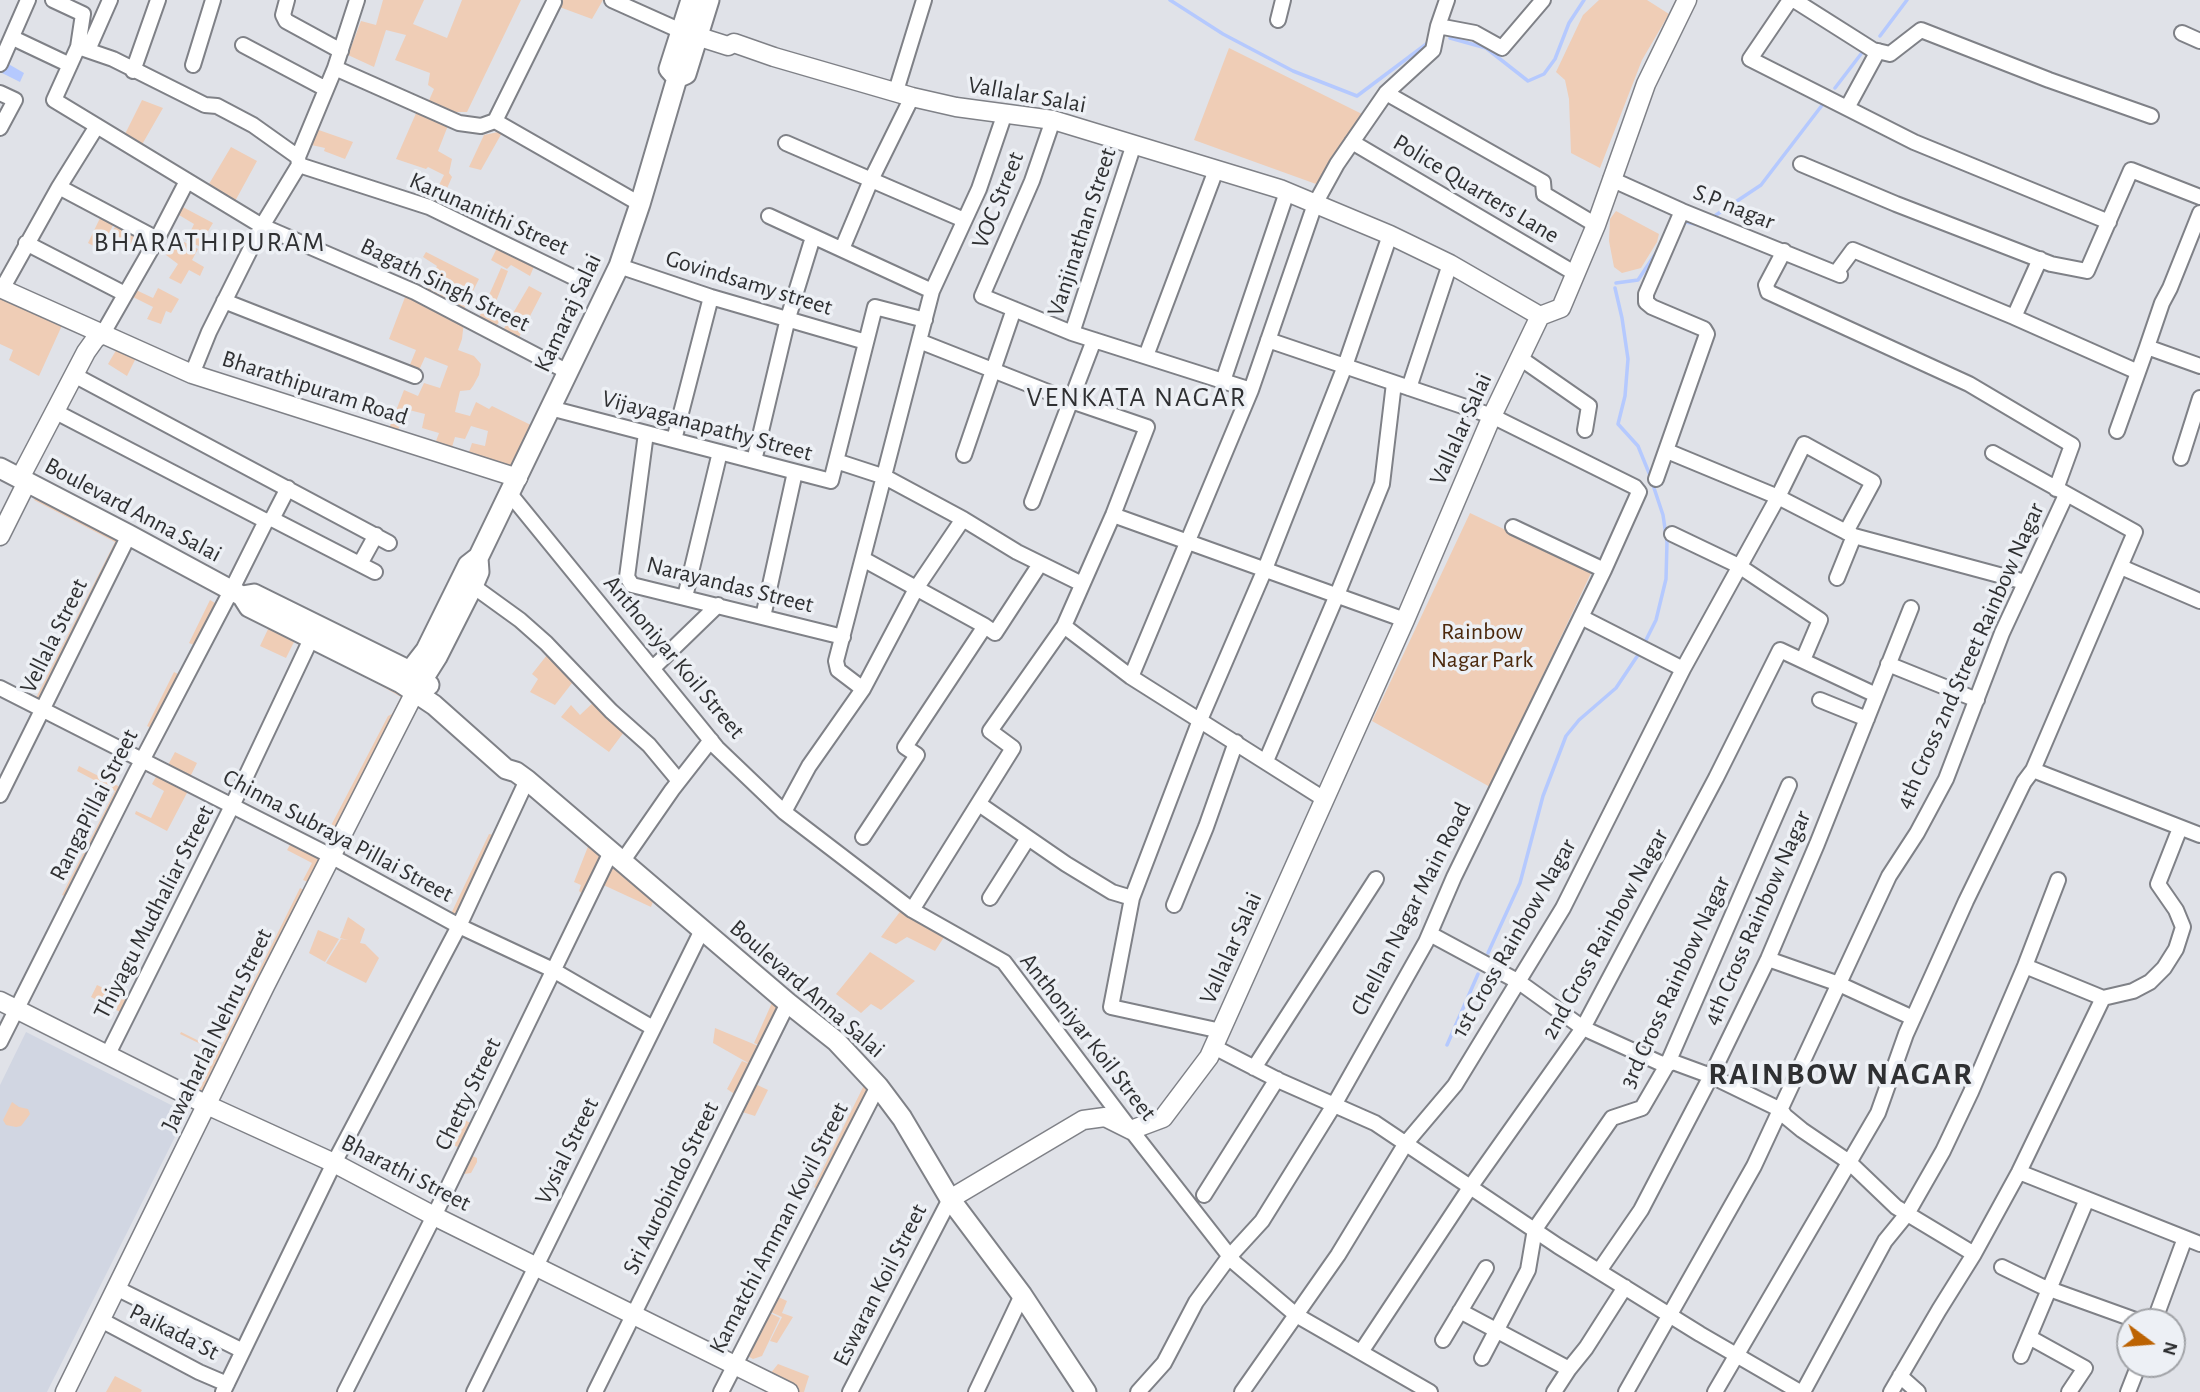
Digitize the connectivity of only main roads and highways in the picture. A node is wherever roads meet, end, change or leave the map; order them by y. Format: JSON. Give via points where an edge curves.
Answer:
{"nodes":[{"id":1,"x":691,"y":0,"type":"edge"},
{"id":2,"x":709,"y":0,"type":"edge"},
{"id":3,"x":691,"y":28,"type":"junction"},
{"id":4,"x":0,"y":468,"type":"edge"},
{"id":5,"x":478,"y":558,"type":"junction"},
{"id":6,"x":237,"y":594,"type":"junction"},
{"id":7,"x":426,"y":650,"type":"junction"},
{"id":8,"x":381,"y":656,"type":"junction"},
{"id":9,"x":412,"y":681,"type":"junction"},
{"id":10,"x":1086,"y":1392,"type":"edge"}],
"edges":[{"from":1,"to":3,"type":"main road","name":"Kamaraj Salai"},
{"from":2,"to":3,"type":"main road","name":"Kamaraj Salai"},
{"from":3,"to":5,"type":"main road","name":"Kamaraj Salai","via":[[686,74],[677,78],[619,266]]},
{"from":4,"to":6,"type":"main road","name":"Boulevard Anna Salai"},
{"from":5,"to":7,"type":"main road","name":"Kamaraj Salai","via":[[468,565]]},
{"from":5,"to":9,"type":"main road","name":"Kamaraj Salai","via":[[479,572],[436,657]]},
{"from":6,"to":8,"type":"main road","name":"Boulevard Anna Salai","via":[[254,594]]},
{"from":6,"to":9,"type":"main road","name":"Boulevard Anna Salai","via":[[249,607],[312,639]]},
{"from":7,"to":8,"type":"main road"},
{"from":7,"to":9,"type":"main road","name":"Kamaraj Salai"},
{"from":8,"to":9,"type":"main road","name":"Boulevard Anna Salai"},
{"from":9,"to":10,"type":"main road","name":"Boulevard Anna Salai","via":[[506,769],[522,776],[836,1041],[902,1118],[950,1199],[1022,1295]]}]}
